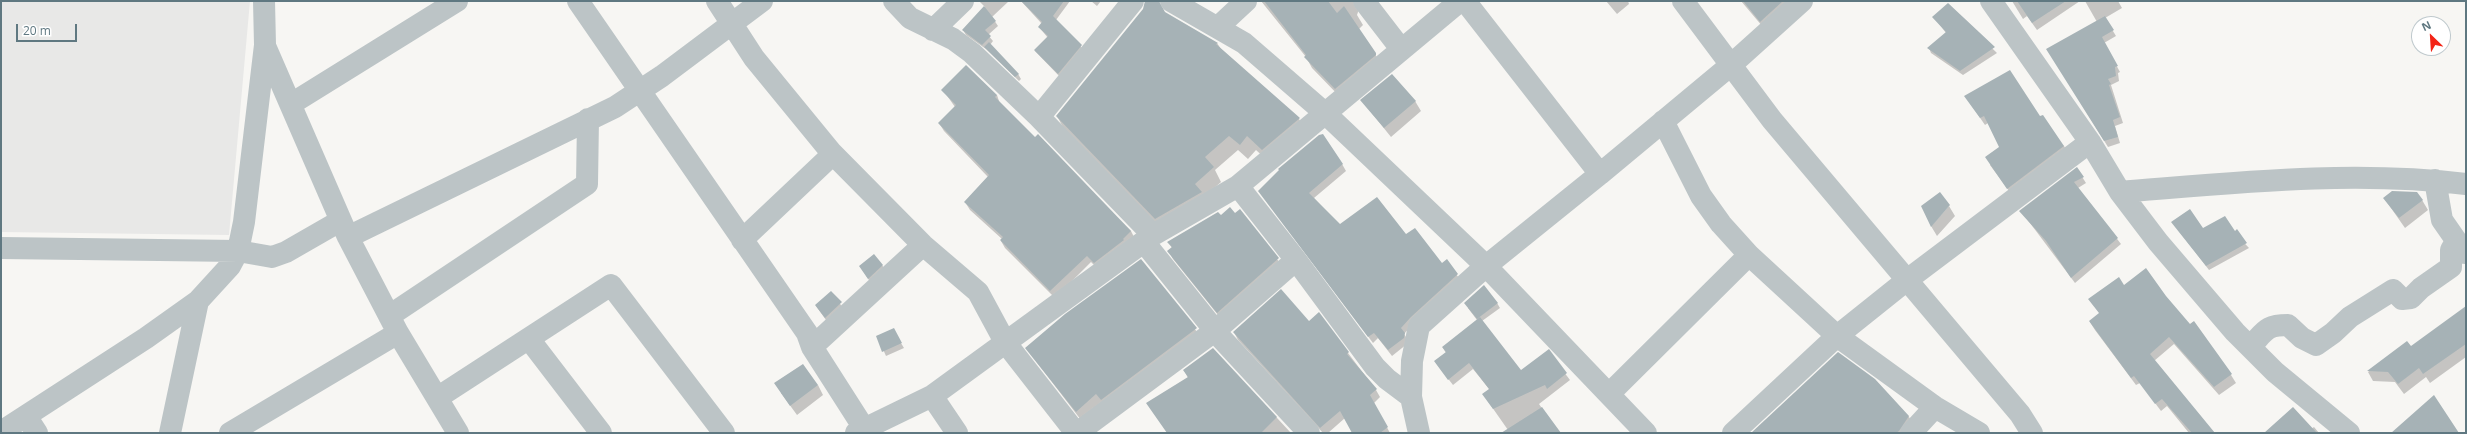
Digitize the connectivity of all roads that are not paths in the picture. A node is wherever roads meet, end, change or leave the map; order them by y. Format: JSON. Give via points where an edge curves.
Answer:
{"nodes":[{"id":1,"x":264,"y":1,"type":"edge"},
{"id":2,"x":456,"y":1,"type":"edge"},
{"id":3,"x":578,"y":1,"type":"edge"},
{"id":4,"x":717,"y":1,"type":"edge"},
{"id":5,"x":762,"y":1,"type":"edge"},
{"id":6,"x":894,"y":1,"type":"edge"},
{"id":7,"x":963,"y":1,"type":"edge"},
{"id":8,"x":1133,"y":1,"type":"edge"},
{"id":9,"x":1172,"y":1,"type":"edge"},
{"id":10,"x":1246,"y":1,"type":"edge"},
{"id":11,"x":1364,"y":1,"type":"edge"},
{"id":12,"x":1460,"y":1,"type":"edge"},
{"id":13,"x":1465,"y":1,"type":"edge"},
{"id":14,"x":1683,"y":1,"type":"edge"},
{"id":15,"x":1802,"y":1,"type":"edge"},
{"id":16,"x":1991,"y":1,"type":"edge"},
{"id":17,"x":730,"y":24,"type":"junction"},
{"id":18,"x":1218,"y":27,"type":"junction"},
{"id":19,"x":933,"y":30,"type":"junction"},
{"id":20,"x":265,"y":45,"type":"junction"},
{"id":21,"x":1401,"y":49,"type":"junction"},
{"id":22,"x":1731,"y":65,"type":"junction"},
{"id":23,"x":639,"y":91,"type":"junction"},
{"id":24,"x":291,"y":104,"type":"junction"},
{"id":25,"x":1326,"y":114,"type":"junction"},
{"id":26,"x":1039,"y":117,"type":"junction"},
{"id":27,"x":588,"y":119,"type":"junction"},
{"id":28,"x":1663,"y":121,"type":"junction"},
{"id":29,"x":2090,"y":142,"type":"junction"},
{"id":30,"x":833,"y":154,"type":"junction"},
{"id":31,"x":1600,"y":174,"type":"junction"},
{"id":32,"x":2435,"y":180,"type":"junction"},
{"id":33,"x":2466,"y":184,"type":"edge"},
{"id":34,"x":1238,"y":186,"type":"junction"},
{"id":35,"x":2120,"y":192,"type":"junction"},
{"id":36,"x":344,"y":229,"type":"junction"},
{"id":37,"x":1149,"y":238,"type":"junction"},
{"id":38,"x":742,"y":240,"type":"junction"},
{"id":39,"x":923,"y":245,"type":"junction"},
{"id":40,"x":1,"y":248,"type":"edge"},
{"id":41,"x":2461,"y":248,"type":"edge"},
{"id":42,"x":238,"y":251,"type":"junction"},
{"id":43,"x":1749,"y":255,"type":"junction"},
{"id":44,"x":1296,"y":260,"type":"junction"},
{"id":45,"x":1486,"y":266,"type":"junction"},
{"id":46,"x":1907,"y":280,"type":"junction"},
{"id":47,"x":198,"y":300,"type":"junction"},
{"id":48,"x":394,"y":324,"type":"junction"},
{"id":49,"x":1216,"y":330,"type":"junction"},
{"id":50,"x":1837,"y":336,"type":"junction"},
{"id":51,"x":528,"y":339,"type":"junction"},
{"id":52,"x":1005,"y":342,"type":"junction"},
{"id":53,"x":2250,"y":347,"type":"junction"},
{"id":54,"x":812,"y":348,"type":"junction"},
{"id":55,"x":1610,"y":393,"type":"junction"},
{"id":56,"x":932,"y":396,"type":"junction"},
{"id":57,"x":1411,"y":397,"type":"junction"},
{"id":58,"x":437,"y":398,"type":"junction"},
{"id":59,"x":1935,"y":407,"type":"junction"},
{"id":60,"x":31,"y":424,"type":"edge"},
{"id":61,"x":1411,"y":430,"type":"edge"},
{"id":62,"x":1,"y":432,"type":"edge"},
{"id":63,"x":863,"y":432,"type":"edge"},
{"id":64,"x":170,"y":433,"type":"edge"},
{"id":65,"x":230,"y":433,"type":"edge"},
{"id":66,"x":458,"y":433,"type":"edge"},
{"id":67,"x":601,"y":433,"type":"edge"},
{"id":68,"x":724,"y":433,"type":"edge"},
{"id":69,"x":957,"y":433,"type":"edge"},
{"id":70,"x":1076,"y":433,"type":"edge"},
{"id":71,"x":1309,"y":433,"type":"edge"},
{"id":72,"x":1646,"y":433,"type":"edge"},
{"id":73,"x":1733,"y":433,"type":"edge"},
{"id":74,"x":1911,"y":433,"type":"edge"},
{"id":75,"x":1979,"y":433,"type":"edge"},
{"id":76,"x":2032,"y":433,"type":"edge"},
{"id":77,"x":2348,"y":433,"type":"edge"}],
"edges":[{"from":1,"to":20,"type":"street"},
{"from":2,"to":24,"type":"street"},
{"from":3,"to":23,"type":"street"},
{"from":4,"to":17,"type":"street"},
{"from":5,"to":17,"type":"street"},
{"from":6,"to":19,"type":"street","via":[[910,18]]},
{"from":7,"to":19,"type":"street"},
{"from":8,"to":26,"type":"street"},
{"from":9,"to":18,"type":"street"},
{"from":10,"to":18,"type":"street"},
{"from":11,"to":21,"type":"street"},
{"from":12,"to":21,"type":"street"},
{"from":13,"to":31,"type":"street"},
{"from":14,"to":22,"type":"street"},
{"from":15,"to":22,"type":"street"},
{"from":16,"to":29,"type":"street"},
{"from":17,"to":23,"type":"street"},
{"from":17,"to":30,"type":"street","via":[[754,58]]},
{"from":18,"to":25,"type":"street","via":[[1244,43]]},
{"from":19,"to":26,"type":"street","via":[[954,39],[972,53]]},
{"from":20,"to":24,"type":"street"},
{"from":20,"to":42,"type":"street","via":[[244,222]]},
{"from":21,"to":25,"type":"street"},
{"from":22,"to":28,"type":"street"},
{"from":22,"to":46,"type":"street","via":[[1772,120]]},
{"from":23,"to":27,"type":"street","via":[[615,107]]},
{"from":23,"to":38,"type":"street"},
{"from":24,"to":36,"type":"street"},
{"from":25,"to":34,"type":"street"},
{"from":25,"to":45,"type":"street"},
{"from":26,"to":37,"type":"street"},
{"from":27,"to":36,"type":"street"},
{"from":27,"to":48,"type":"street","via":[[587,184]]},
{"from":28,"to":31,"type":"street"},
{"from":28,"to":43,"type":"street","via":[[1701,196],[1721,224]]},
{"from":29,"to":35,"type":"street"},
{"from":29,"to":46,"type":"street"},
{"from":30,"to":38,"type":"street"},
{"from":30,"to":39,"type":"street"},
{"from":31,"to":45,"type":"street"},
{"from":32,"to":33,"type":"street"},
{"from":32,"to":35,"type":"street","via":[[2301,178]]},
{"from":32,"to":41,"type":"street","via":[[2442,220]]},
{"from":34,"to":37,"type":"street"},
{"from":34,"to":44,"type":"street"},
{"from":35,"to":53,"type":"street","via":[[2158,242]]},
{"from":36,"to":42,"type":"street","via":[[272,257]]},
{"from":36,"to":48,"type":"street"},
{"from":37,"to":49,"type":"street"},
{"from":37,"to":52,"type":"street"},
{"from":38,"to":54,"type":"street","via":[[807,333]]},
{"from":39,"to":52,"type":"street","via":[[978,292]]},
{"from":39,"to":54,"type":"street"},
{"from":40,"to":42,"type":"street"},
{"from":41,"to":53,"type":"street","via":[[2451,250],[2451,267],[2411,298],[2402,299],[2393,290],[2350,317],[2316,345],[2302,338],[2288,325],[2274,325],[2264,329]]},
{"from":42,"to":47,"type":"street","via":[[230,266]]},
{"from":43,"to":50,"type":"street"},
{"from":43,"to":55,"type":"street"},
{"from":44,"to":49,"type":"street"},
{"from":44,"to":57,"type":"street","via":[[1375,367]]},
{"from":45,"to":55,"type":"street"},
{"from":45,"to":57,"type":"street","via":[[1419,326],[1412,361]]},
{"from":46,"to":50,"type":"street"},
{"from":46,"to":76,"type":"street","via":[[2020,414]]},
{"from":47,"to":60,"type":"street"},
{"from":47,"to":64,"type":"street"},
{"from":48,"to":58,"type":"street"},
{"from":48,"to":65,"type":"street"},
{"from":49,"to":70,"type":"street"},
{"from":49,"to":71,"type":"street"},
{"from":50,"to":59,"type":"street"},
{"from":50,"to":73,"type":"street"},
{"from":51,"to":58,"type":"street"},
{"from":51,"to":67,"type":"street"},
{"from":51,"to":68,"type":"street","via":[[611,285]]},
{"from":52,"to":56,"type":"street"},
{"from":52,"to":70,"type":"street"},
{"from":53,"to":77,"type":"street","via":[[2275,372]]},
{"from":54,"to":63,"type":"street"},
{"from":55,"to":72,"type":"street"},
{"from":56,"to":63,"type":"street"},
{"from":56,"to":69,"type":"street"},
{"from":57,"to":61,"type":"street"},
{"from":58,"to":66,"type":"street"},
{"from":59,"to":74,"type":"street"},
{"from":59,"to":75,"type":"street"},
{"from":60,"to":62,"type":"street"}]}
